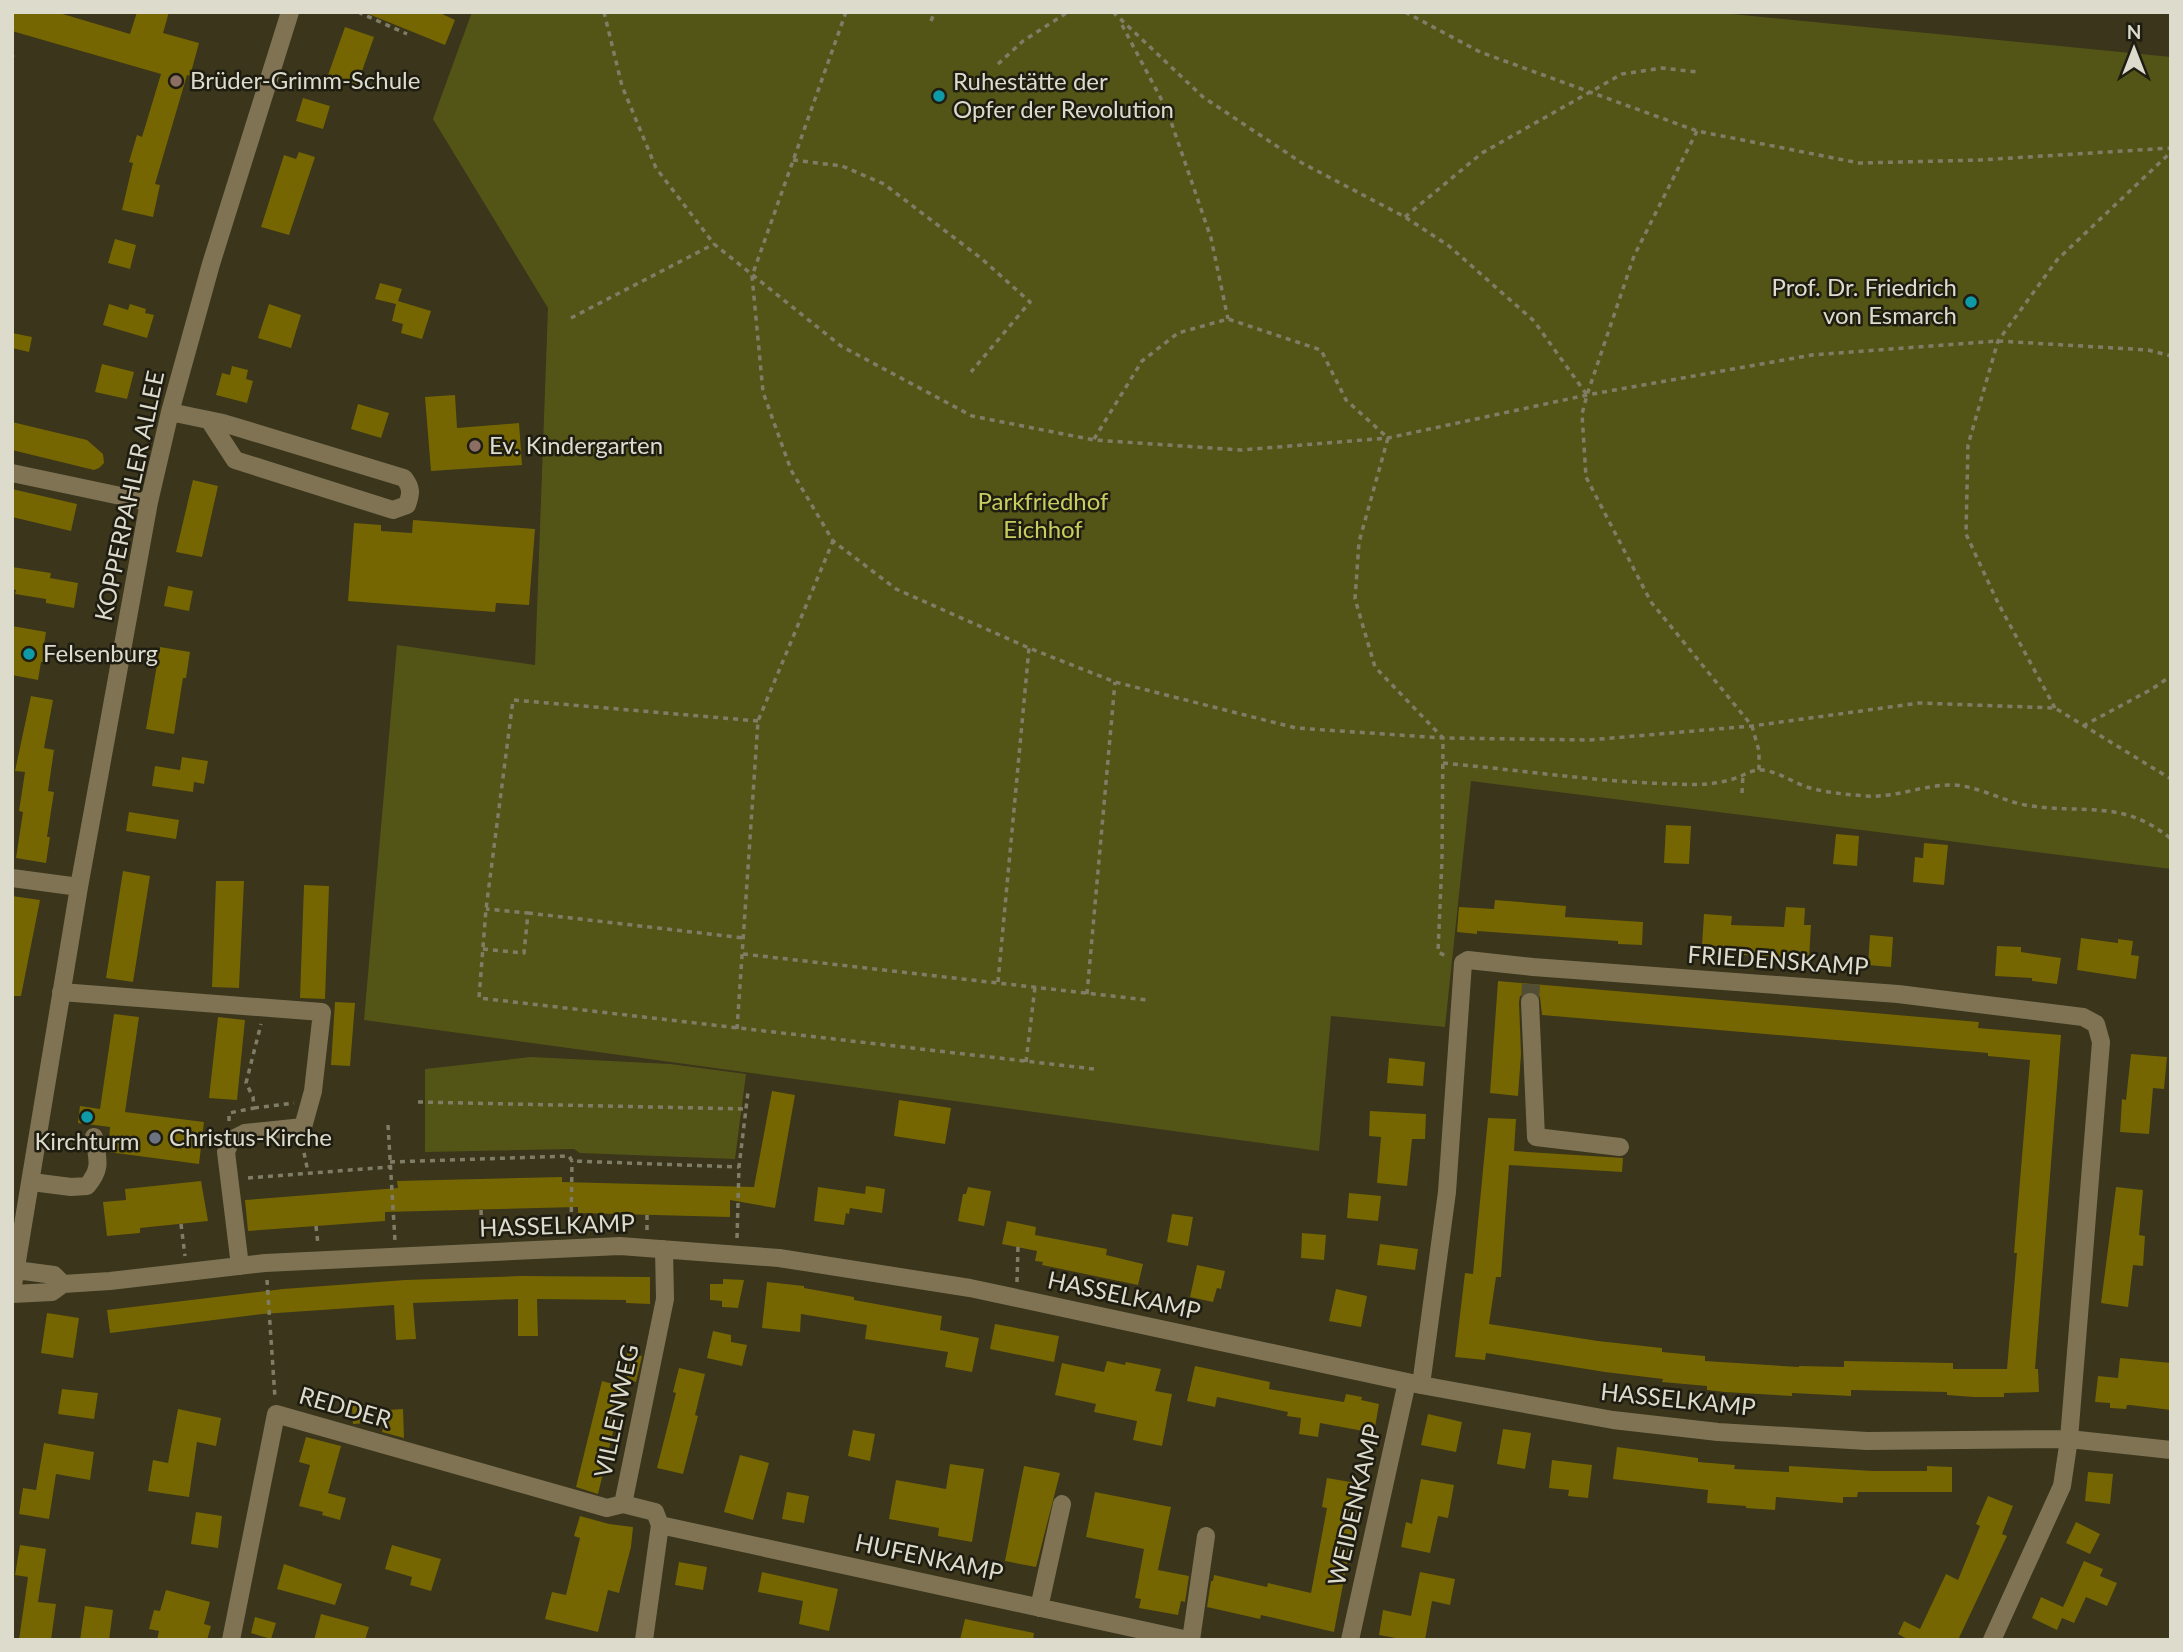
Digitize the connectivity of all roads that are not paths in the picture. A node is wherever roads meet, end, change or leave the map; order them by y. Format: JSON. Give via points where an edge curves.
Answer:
{"nodes":[{"id":1,"x":290,"y":12,"type":"edge"},
{"id":2,"x":170,"y":412,"type":"junction"},
{"id":3,"x":209,"y":420,"type":"junction"},
{"id":4,"x":12,"y":473,"type":"edge"},
{"id":5,"x":149,"y":502,"type":"junction"},
{"id":6,"x":12,"y":878,"type":"edge"},
{"id":7,"x":79,"y":887,"type":"junction"},
{"id":8,"x":1531,"y":984,"type":"junction"},
{"id":9,"x":61,"y":992,"type":"junction"},
{"id":10,"x":94,"y":1137,"type":"dead end"},
{"id":11,"x":1620,"y":1147,"type":"dead end"},
{"id":12,"x":24,"y":1193,"type":"edge"},
{"id":13,"x":664,"y":1249,"type":"junction"},
{"id":14,"x":240,"y":1266,"type":"junction"},
{"id":15,"x":16,"y":1270,"type":"junction"},
{"id":16,"x":63,"y":1284,"type":"junction"},
{"id":17,"x":12,"y":1293,"type":"edge"},
{"id":18,"x":1414,"y":1383,"type":"junction"},
{"id":19,"x":2069,"y":1439,"type":"junction"},
{"id":20,"x":2171,"y":1450,"type":"edge"},
{"id":21,"x":623,"y":1504,"type":"junction"},
{"id":22,"x":1062,"y":1504,"type":"dead end"},
{"id":23,"x":660,"y":1525,"type":"junction"},
{"id":24,"x":1206,"y":1536,"type":"dead end"},
{"id":25,"x":1039,"y":1608,"type":"junction"},
{"id":26,"x":231,"y":1640,"type":"edge"},
{"id":27,"x":644,"y":1640,"type":"edge"},
{"id":28,"x":1190,"y":1640,"type":"edge"},
{"id":29,"x":1350,"y":1640,"type":"edge"},
{"id":30,"x":1992,"y":1640,"type":"edge"}],
"edges":[{"from":1,"to":2,"type":"street","name":"KOPPERPAHLER ALLEE"},
{"from":2,"to":3,"type":"street"},
{"from":2,"to":5,"type":"street","name":"KOPPERPAHLER ALLEE"},
{"from":3,"to":3,"type":"street","via":[[235,460],[393,510],[407,505],[411,494],[404,478]]},
{"from":4,"to":5,"type":"street"},
{"from":5,"to":7,"type":"street","name":"KOPPERPAHLER ALLEE"},
{"from":6,"to":7,"type":"street"},
{"from":7,"to":9,"type":"street","name":"KOPPERPAHLER ALLEE"},
{"from":8,"to":11,"type":"street","via":[[1536,1137]]},
{"from":8,"to":18,"type":"street","name":"FRIEDENSKAMP","via":[[1468,960],[1463,963],[1447,1192]]},
{"from":8,"to":19,"type":"street","name":"FRIEDENSKAMP","via":[[1898,994],[2083,1017],[2096,1024],[2101,1042]]},
{"from":9,"to":12,"type":"street","name":"KOPPERPAHLER ALLEE"},
{"from":9,"to":14,"type":"street","via":[[322,1012],[303,1127],[244,1133],[231,1140],[226,1152]]},
{"from":10,"to":12,"type":"street","via":[[99,1162],[96,1176],[87,1186]]},
{"from":12,"to":15,"type":"street","name":"KOPPERPAHLER ALLEE"},
{"from":13,"to":14,"type":"street","name":"HASSELKAMP","via":[[571,1248]]},
{"from":13,"to":18,"type":"street","name":"HASSELKAMP","via":[[779,1258],[970,1288]]},
{"from":13,"to":21,"type":"street","name":"VILLENWEG","via":[[665,1299]]},
{"from":14,"to":16,"type":"street","name":"HASSELKAMP"},
{"from":15,"to":16,"type":"street","name":"HASSELKAMP","via":[[54,1275]]},
{"from":15,"to":17,"type":"street","name":"KOPPERPAHLER ALLEE"},
{"from":16,"to":17,"type":"street","name":"HASSELKAMP","via":[[52,1292]]},
{"from":18,"to":19,"type":"street","name":"HASSELKAMP","via":[[1613,1420],[1718,1432],[1867,1441]]},
{"from":18,"to":29,"type":"street","name":"WEIDENKAMP"},
{"from":19,"to":20,"type":"street","name":"HASSELKAMP"},
{"from":19,"to":30,"type":"street","via":[[2062,1486]]},
{"from":21,"to":23,"type":"street","name":"VILLENWEG","via":[[655,1512]]},
{"from":21,"to":26,"type":"street","name":"REDDER","via":[[607,1508],[276,1414]]},
{"from":22,"to":25,"type":"street"},
{"from":23,"to":25,"type":"street","name":"HUFENKAMP"},
{"from":23,"to":27,"type":"street"},
{"from":24,"to":28,"type":"street"},
{"from":25,"to":28,"type":"street","name":"HUFENKAMP"}]}
